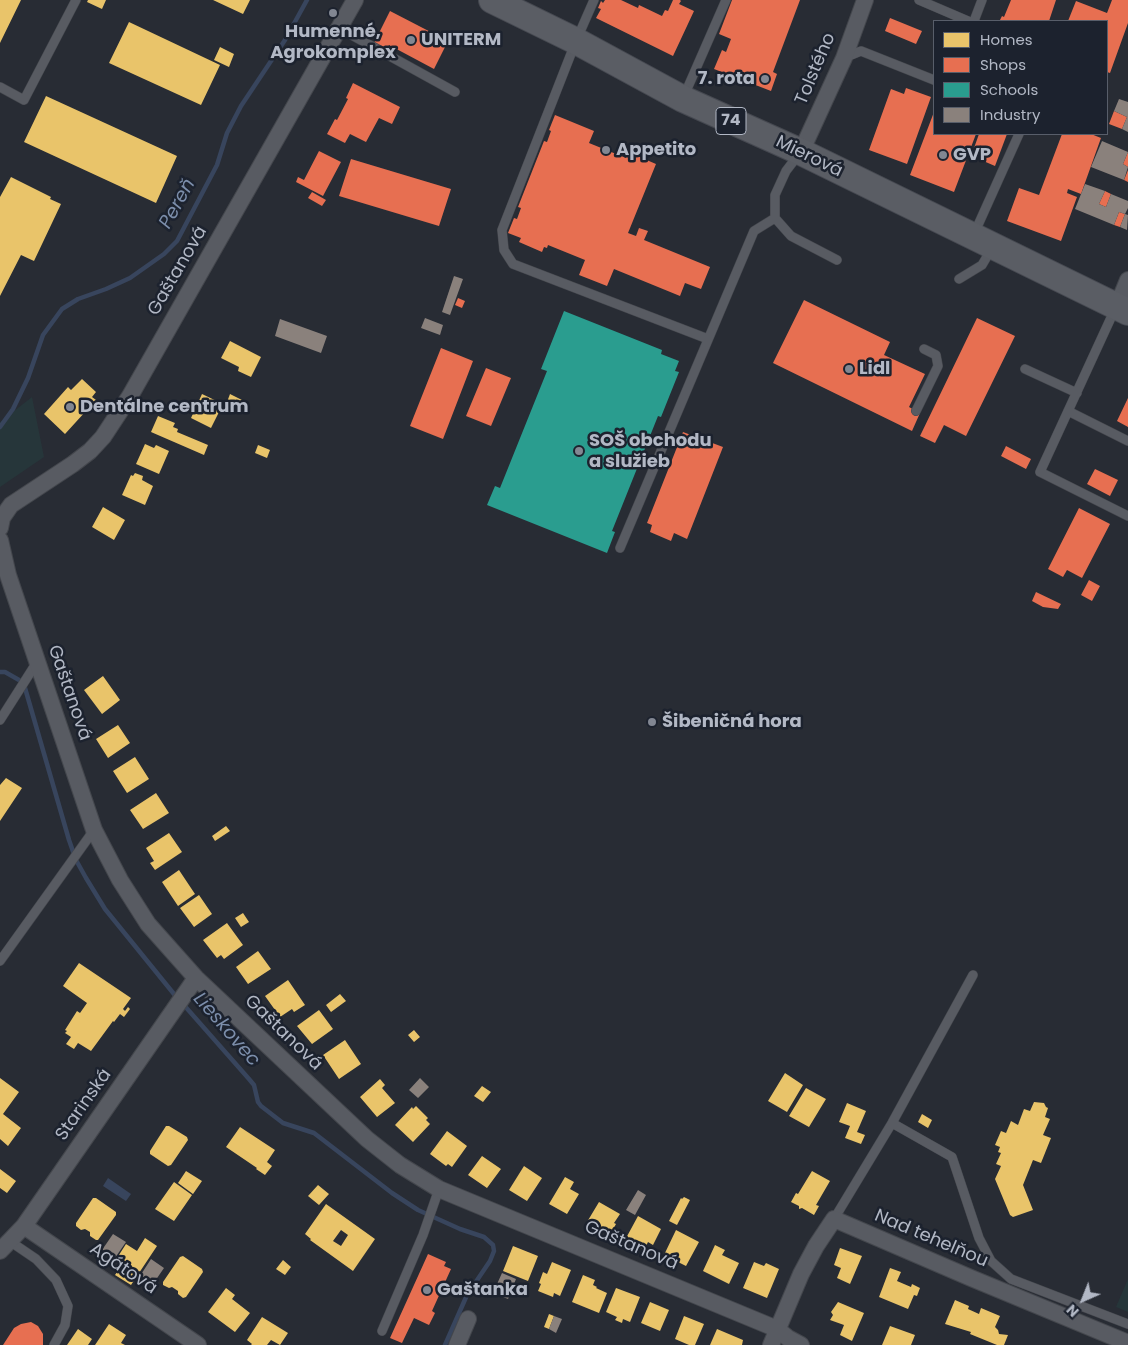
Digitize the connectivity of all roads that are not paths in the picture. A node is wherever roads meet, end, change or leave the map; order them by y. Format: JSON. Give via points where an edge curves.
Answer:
{"nodes":[{"id":1,"x":76,"y":0,"type":"edge"},
{"id":2,"x":354,"y":0,"type":"edge"},
{"id":3,"x":492,"y":0,"type":"edge"},
{"id":4,"x":594,"y":0,"type":"edge"},
{"id":5,"x":726,"y":0,"type":"edge"},
{"id":6,"x":865,"y":0,"type":"edge"},
{"id":7,"x":918,"y":0,"type":"edge"},
{"id":8,"x":982,"y":0,"type":"edge"},
{"id":9,"x":966,"y":20,"type":"edge"},
{"id":10,"x":974,"y":20,"type":"edge"},
{"id":11,"x":339,"y":28,"type":"junction"},
{"id":12,"x":576,"y":41,"type":"junction"},
{"id":13,"x":844,"y":58,"type":"junction"},
{"id":14,"x":933,"y":80,"type":"edge"},
{"id":15,"x":0,"y":87,"type":"edge"},
{"id":16,"x":455,"y":92,"type":"dead end"},
{"id":17,"x":683,"y":99,"type":"junction"},
{"id":18,"x":1018,"y":135,"type":"edge"},
{"id":19,"x":801,"y":152,"type":"junction"},
{"id":20,"x":775,"y":218,"type":"junction"},
{"id":21,"x":983,"y":241,"type":"junction"},
{"id":22,"x":837,"y":260,"type":"dead end"},
{"id":23,"x":959,"y":279,"type":"dead end"},
{"id":24,"x":1128,"y":280,"type":"edge"},
{"id":25,"x":1122,"y":309,"type":"edge"},
{"id":26,"x":708,"y":338,"type":"junction"},
{"id":27,"x":924,"y":349,"type":"dead end"},
{"id":28,"x":1025,"y":369,"type":"dead end"},
{"id":29,"x":1077,"y":393,"type":"junction"},
{"id":30,"x":916,"y":411,"type":"dead end"},
{"id":31,"x":1068,"y":411,"type":"junction"},
{"id":32,"x":1128,"y":441,"type":"edge"},
{"id":33,"x":1128,"y":516,"type":"edge"},
{"id":34,"x":0,"y":528,"type":"edge"},
{"id":35,"x":0,"y":540,"type":"edge"},
{"id":36,"x":620,"y":548,"type":"dead end"},
{"id":37,"x":37,"y":662,"type":"junction"},
{"id":38,"x":0,"y":720,"type":"edge"},
{"id":39,"x":94,"y":830,"type":"junction"},
{"id":40,"x":0,"y":961,"type":"edge"},
{"id":41,"x":973,"y":975,"type":"dead end"},
{"id":42,"x":196,"y":978,"type":"junction"},
{"id":43,"x":892,"y":1123,"type":"junction"},
{"id":44,"x":439,"y":1189,"type":"junction"},
{"id":45,"x":834,"y":1219,"type":"junction"},
{"id":46,"x":24,"y":1226,"type":"junction"},
{"id":47,"x":3,"y":1248,"type":"edge"},
{"id":48,"x":468,"y":1319,"type":"dead end"},
{"id":49,"x":1128,"y":1324,"type":"edge"},
{"id":50,"x":778,"y":1329,"type":"junction"},
{"id":51,"x":382,"y":1331,"type":"dead end"},
{"id":52,"x":1128,"y":1343,"type":"edge"},
{"id":53,"x":460,"y":1344,"type":"edge"},
{"id":54,"x":54,"y":1345,"type":"edge"},
{"id":55,"x":198,"y":1345,"type":"edge"},
{"id":56,"x":770,"y":1345,"type":"edge"},
{"id":57,"x":801,"y":1345,"type":"edge"}],
"edges":[{"from":1,"to":15,"type":"lane","via":[[24,100]]},
{"from":2,"to":11,"type":"street","name":"Gaštanová"},
{"from":3,"to":12,"type":"main road","name":"Mierová","number":"74"},
{"from":4,"to":12,"type":"lane"},
{"from":5,"to":17,"type":"lane"},
{"from":6,"to":13,"type":"street","name":"Tolstého"},
{"from":7,"to":9,"type":"lane"},
{"from":8,"to":10,"type":"lane"},
{"from":11,"to":16,"type":"lane"},
{"from":11,"to":34,"type":"street","name":"Gaštanová","via":[[130,396],[103,437],[73,464],[11,505],[2,518]]},
{"from":12,"to":17,"type":"main road","name":"Mierová","number":"74"},
{"from":12,"to":26,"type":"lane","via":[[502,230],[504,250],[513,264]]},
{"from":13,"to":14,"type":"lane","via":[[861,51]]},
{"from":13,"to":19,"type":"street","name":"Tolstého"},
{"from":17,"to":19,"type":"main road","name":"Mierová","number":"74"},
{"from":18,"to":21,"type":"lane"},
{"from":19,"to":20,"type":"lane","via":[[786,171],[775,195]]},
{"from":19,"to":21,"type":"main road","name":"Mierová","number":"74"},
{"from":20,"to":22,"type":"lane","via":[[790,236]]},
{"from":20,"to":26,"type":"lane","via":[[754,231]]},
{"from":21,"to":23,"type":"lane","via":[[982,265]]},
{"from":21,"to":25,"type":"main road","name":"Mierová","number":"74"},
{"from":24,"to":25,"type":"street"},
{"from":25,"to":29,"type":"lane"},
{"from":26,"to":36,"type":"lane"},
{"from":27,"to":30,"type":"lane","via":[[936,355],[938,366]]},
{"from":28,"to":29,"type":"lane"},
{"from":29,"to":31,"type":"lane"},
{"from":31,"to":32,"type":"lane"},
{"from":31,"to":33,"type":"lane","via":[[1040,472]]},
{"from":35,"to":37,"type":"street","name":"Gaštanová","via":[[8,575]]},
{"from":37,"to":38,"type":"lane"},
{"from":37,"to":39,"type":"street","name":"Gaštanová"},
{"from":39,"to":40,"type":"lane"},
{"from":39,"to":42,"type":"street","name":"Gaštanová","via":[[148,924]]},
{"from":41,"to":43,"type":"lane"},
{"from":42,"to":44,"type":"street","name":"Gaštanová","via":[[368,1139]]},
{"from":42,"to":46,"type":"street","name":"Starinská"},
{"from":43,"to":45,"type":"lane"},
{"from":43,"to":49,"type":"lane","via":[[952,1156],[979,1238],[991,1261],[1011,1279]]},
{"from":44,"to":50,"type":"street","name":"Gaštanová"},
{"from":44,"to":51,"type":"lane"},
{"from":45,"to":50,"type":"street","via":[[801,1274]]},
{"from":45,"to":52,"type":"street","name":"Nad tehelňou"},
{"from":46,"to":47,"type":"street","name":"Starinská"},
{"from":46,"to":55,"type":"street","name":"Agátová"},
{"from":47,"to":54,"type":"lane","via":[[36,1260],[56,1280],[68,1306],[66,1325]]},
{"from":48,"to":53,"type":"street"},
{"from":50,"to":56,"type":"street"},
{"from":50,"to":57,"type":"street","name":"Gaštanová"}]}
